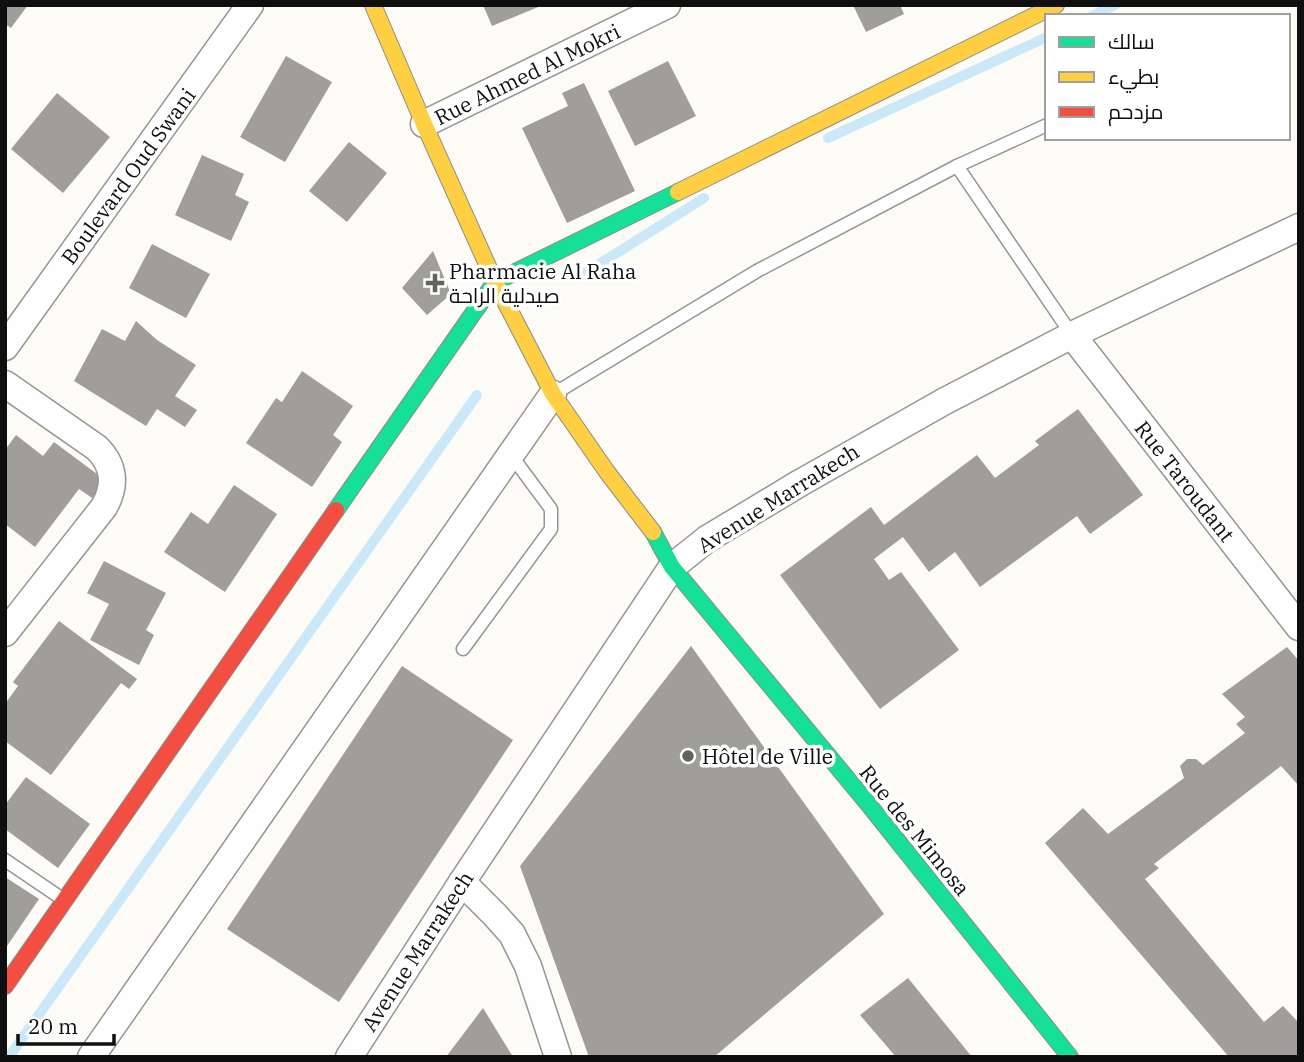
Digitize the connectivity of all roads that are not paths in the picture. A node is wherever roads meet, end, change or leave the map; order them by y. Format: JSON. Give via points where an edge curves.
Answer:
{"nodes":[{"id":1,"x":250,"y":5,"type":"edge"},
{"id":2,"x":373,"y":5,"type":"edge"},
{"id":3,"x":667,"y":5,"type":"edge"},
{"id":4,"x":1056,"y":5,"type":"edge"},
{"id":5,"x":424,"y":124,"type":"junction"},
{"id":6,"x":1045,"y":126,"type":"edge"},
{"id":7,"x":957,"y":166,"type":"junction"},
{"id":8,"x":1299,"y":227,"type":"edge"},
{"id":9,"x":495,"y":282,"type":"junction"},
{"id":10,"x":1072,"y":335,"type":"junction"},
{"id":11,"x":5,"y":347,"type":"edge"},
{"id":12,"x":5,"y":384,"type":"edge"},
{"id":13,"x":553,"y":394,"type":"junction"},
{"id":14,"x":510,"y":456,"type":"junction"},
{"id":15,"x":672,"y":567,"type":"junction"},
{"id":16,"x":1299,"y":627,"type":"edge"},
{"id":17,"x":5,"y":633,"type":"edge"},
{"id":18,"x":463,"y":649,"type":"dead end"},
{"id":19,"x":5,"y":860,"type":"edge"},
{"id":20,"x":461,"y":882,"type":"junction"},
{"id":21,"x":64,"y":900,"type":"junction"},
{"id":22,"x":5,"y":986,"type":"edge"},
{"id":23,"x":91,"y":1057,"type":"edge"},
{"id":24,"x":349,"y":1057,"type":"edge"},
{"id":25,"x":558,"y":1057,"type":"edge"},
{"id":26,"x":1070,"y":1057,"type":"edge"}],
"edges":[{"from":1,"to":11,"type":"street","name":"Boulevard Oud Swani"},
{"from":2,"to":5,"type":"street","name":"Rue des Mimosa"},
{"from":3,"to":5,"type":"street","name":"Rue Ahmed Al Mokri"},
{"from":4,"to":9,"type":"street"},
{"from":5,"to":9,"type":"street","name":"Rue des Mimosa"},
{"from":6,"to":7,"type":"lane"},
{"from":7,"to":10,"type":"lane"},
{"from":7,"to":13,"type":"lane","via":[[757,271]]},
{"from":8,"to":10,"type":"street","name":"Avenue Marrakech"},
{"from":9,"to":13,"type":"street","name":"Rue des Mimosa"},
{"from":9,"to":21,"type":"street"},
{"from":10,"to":15,"type":"street","name":"Avenue Marrakech","via":[[800,482],[707,539]]},
{"from":10,"to":16,"type":"street","name":"Rue Taroudant"},
{"from":12,"to":17,"type":"street","via":[[97,448],[107,458],[112,485],[104,507]]},
{"from":13,"to":14,"type":"street"},
{"from":13,"to":15,"type":"street","name":"Rue des Mimosa","via":[[649,525]]},
{"from":14,"to":18,"type":"lane","via":[[551,509],[551,529]]},
{"from":14,"to":23,"type":"street"},
{"from":15,"to":20,"type":"street","name":"Avenue Marrakech"},
{"from":15,"to":26,"type":"street","name":"Rue des Mimosa"},
{"from":19,"to":21,"type":"lane"},
{"from":20,"to":24,"type":"street","name":"Avenue Marrakech"},
{"from":20,"to":25,"type":"street","via":[[505,926],[521,951]]},
{"from":21,"to":22,"type":"street"}]}
